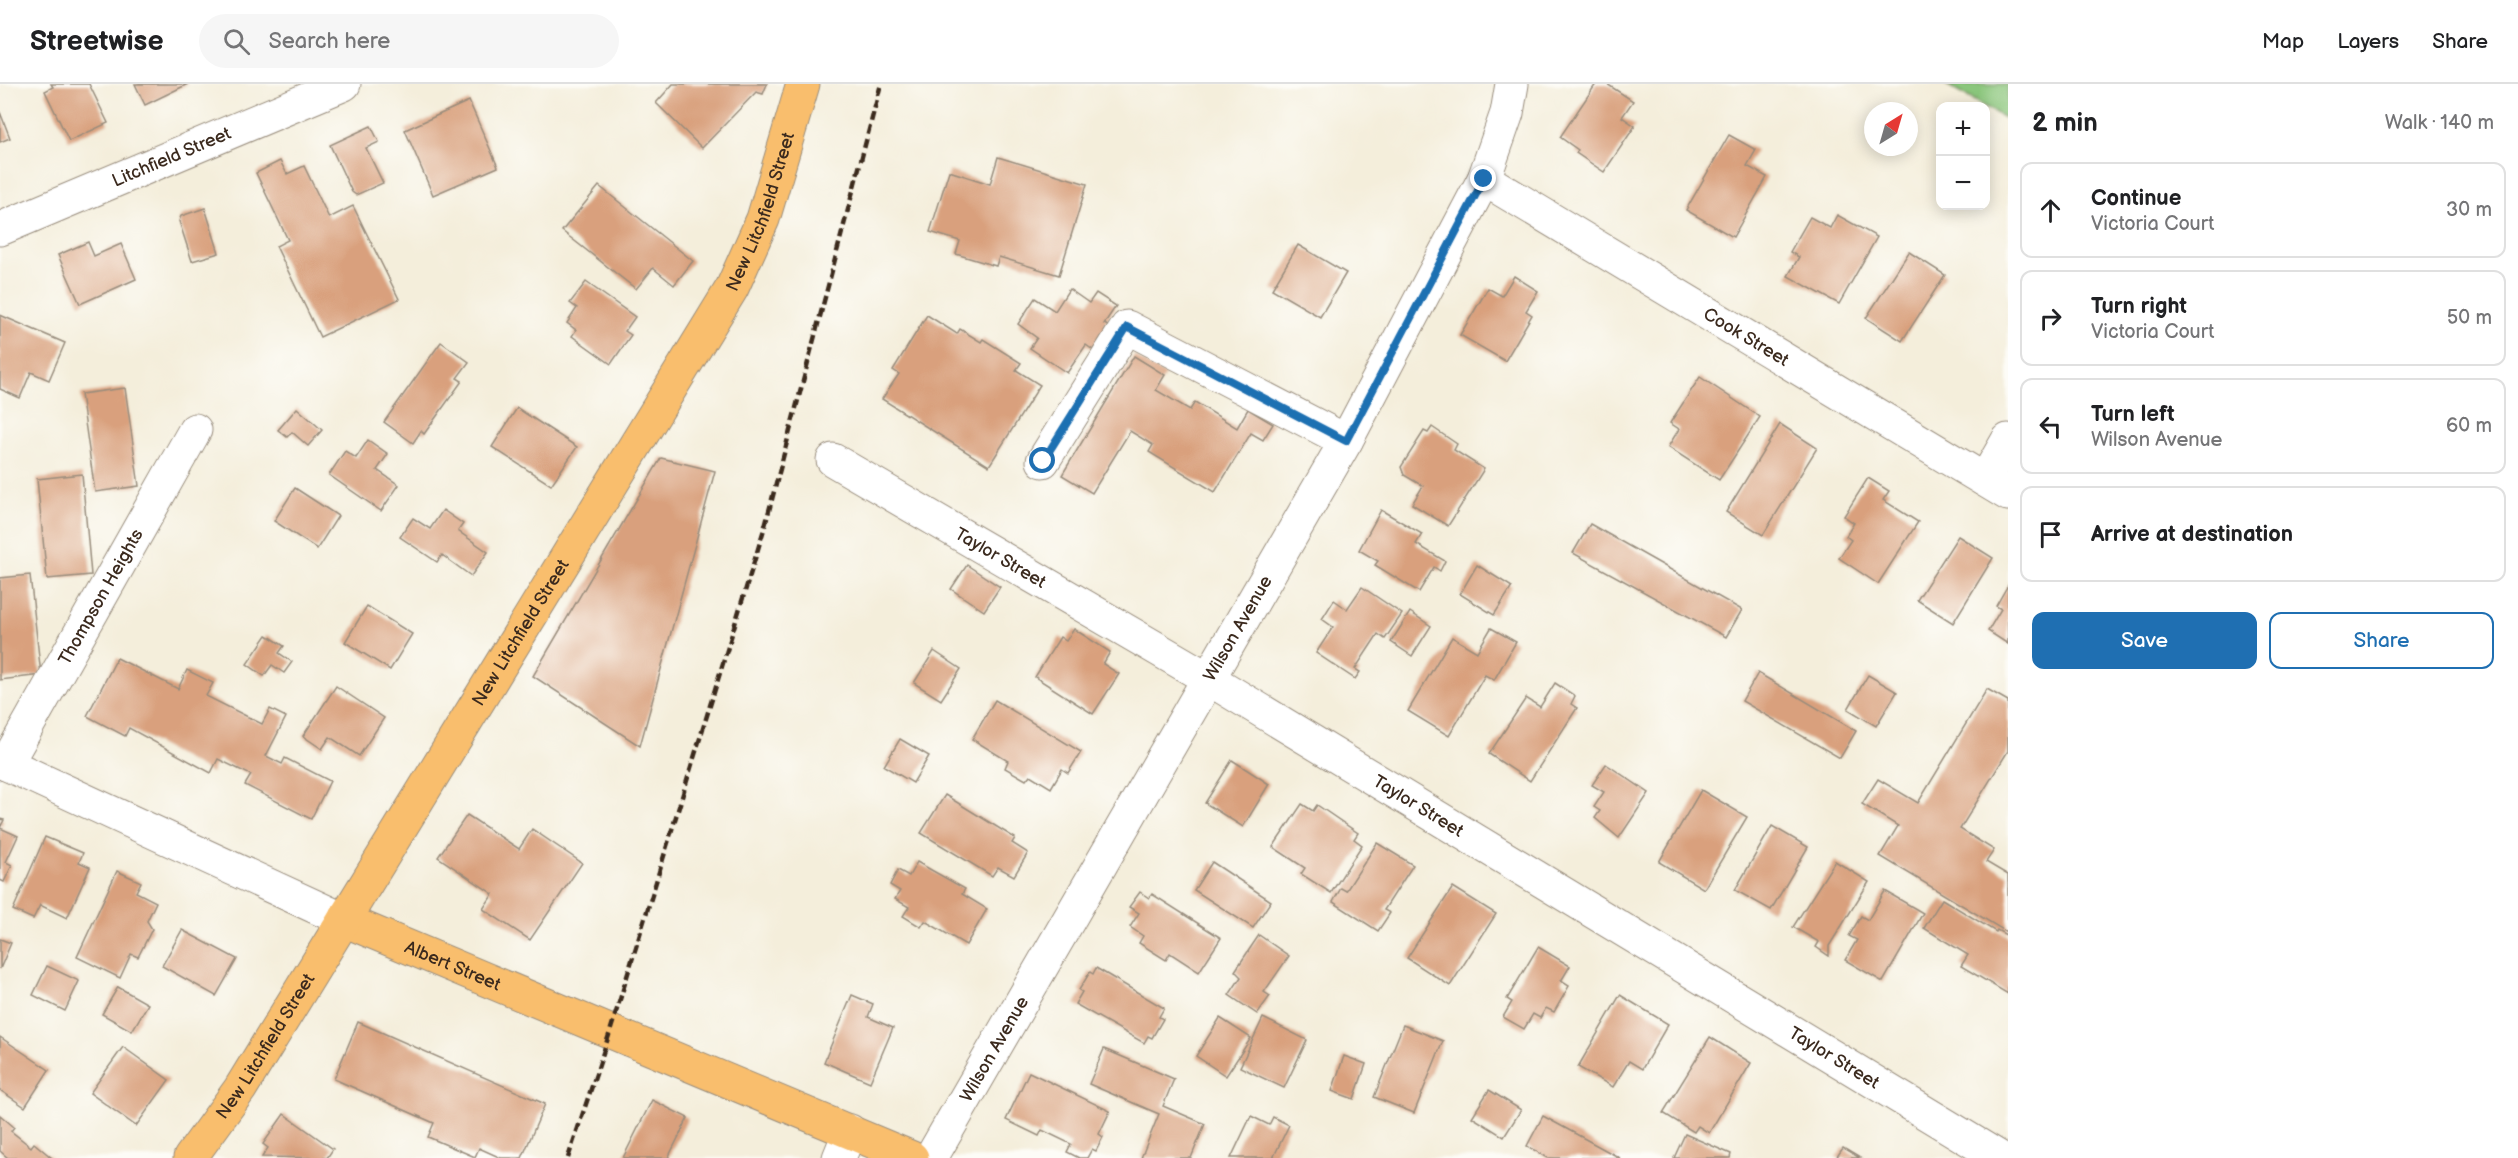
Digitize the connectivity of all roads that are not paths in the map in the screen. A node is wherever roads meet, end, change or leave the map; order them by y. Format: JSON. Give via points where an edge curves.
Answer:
{"nodes":[{"id":1,"x":344,"y":84,"type":"edge"},
{"id":2,"x":803,"y":84,"type":"edge"},
{"id":3,"x":1512,"y":84,"type":"edge"},
{"id":4,"x":1484,"y":179,"type":"junction"},
{"id":5,"x":0,"y":229,"type":"edge"},
{"id":6,"x":195,"y":430,"type":"dead end"},
{"id":7,"x":2008,"y":440,"type":"edge"},
{"id":8,"x":1346,"y":441,"type":"junction"},
{"id":9,"x":833,"y":460,"type":"dead end"},
{"id":10,"x":1043,"y":461,"type":"dead end"},
{"id":11,"x":1996,"y":487,"type":"edge"},
{"id":12,"x":1209,"y":679,"type":"junction"},
{"id":13,"x":3,"y":762,"type":"edge"},
{"id":14,"x":344,"y":920,"type":"junction"},
{"id":15,"x":845,"y":1145,"type":"edge"},
{"id":16,"x":190,"y":1158,"type":"edge"},
{"id":17,"x":912,"y":1158,"type":"edge"},
{"id":18,"x":930,"y":1158,"type":"edge"},
{"id":19,"x":2000,"y":1158,"type":"edge"}],
"edges":[{"from":1,"to":5,"type":"street","name":"Litchfield Street"},
{"from":2,"to":14,"type":"main road","name":"New Litchfield Street","via":[[764,219],[732,288]]},
{"from":3,"to":4,"type":"street","name":"Wilson Avenue","via":[[1507,113]]},
{"from":4,"to":8,"type":"street","name":"Wilson Avenue"},
{"from":4,"to":11,"type":"street","name":"Cook Street"},
{"from":6,"to":13,"type":"street","name":"Thompson Heights"},
{"from":7,"to":11,"type":"street"},
{"from":8,"to":10,"type":"street","via":[[1127,327]]},
{"from":8,"to":12,"type":"street","name":"Wilson Avenue"},
{"from":9,"to":12,"type":"street","name":"Taylor Street"},
{"from":12,"to":18,"type":"street","name":"Wilson Avenue"},
{"from":12,"to":19,"type":"street","name":"Taylor Street"},
{"from":13,"to":14,"type":"street","name":"Albert Street"},
{"from":14,"to":15,"type":"main road","name":"Albert Street"},
{"from":14,"to":16,"type":"main road","name":"New Litchfield Street","via":[[240,1089]]},
{"from":15,"to":17,"type":"main road","name":"Albert Street"}]}
